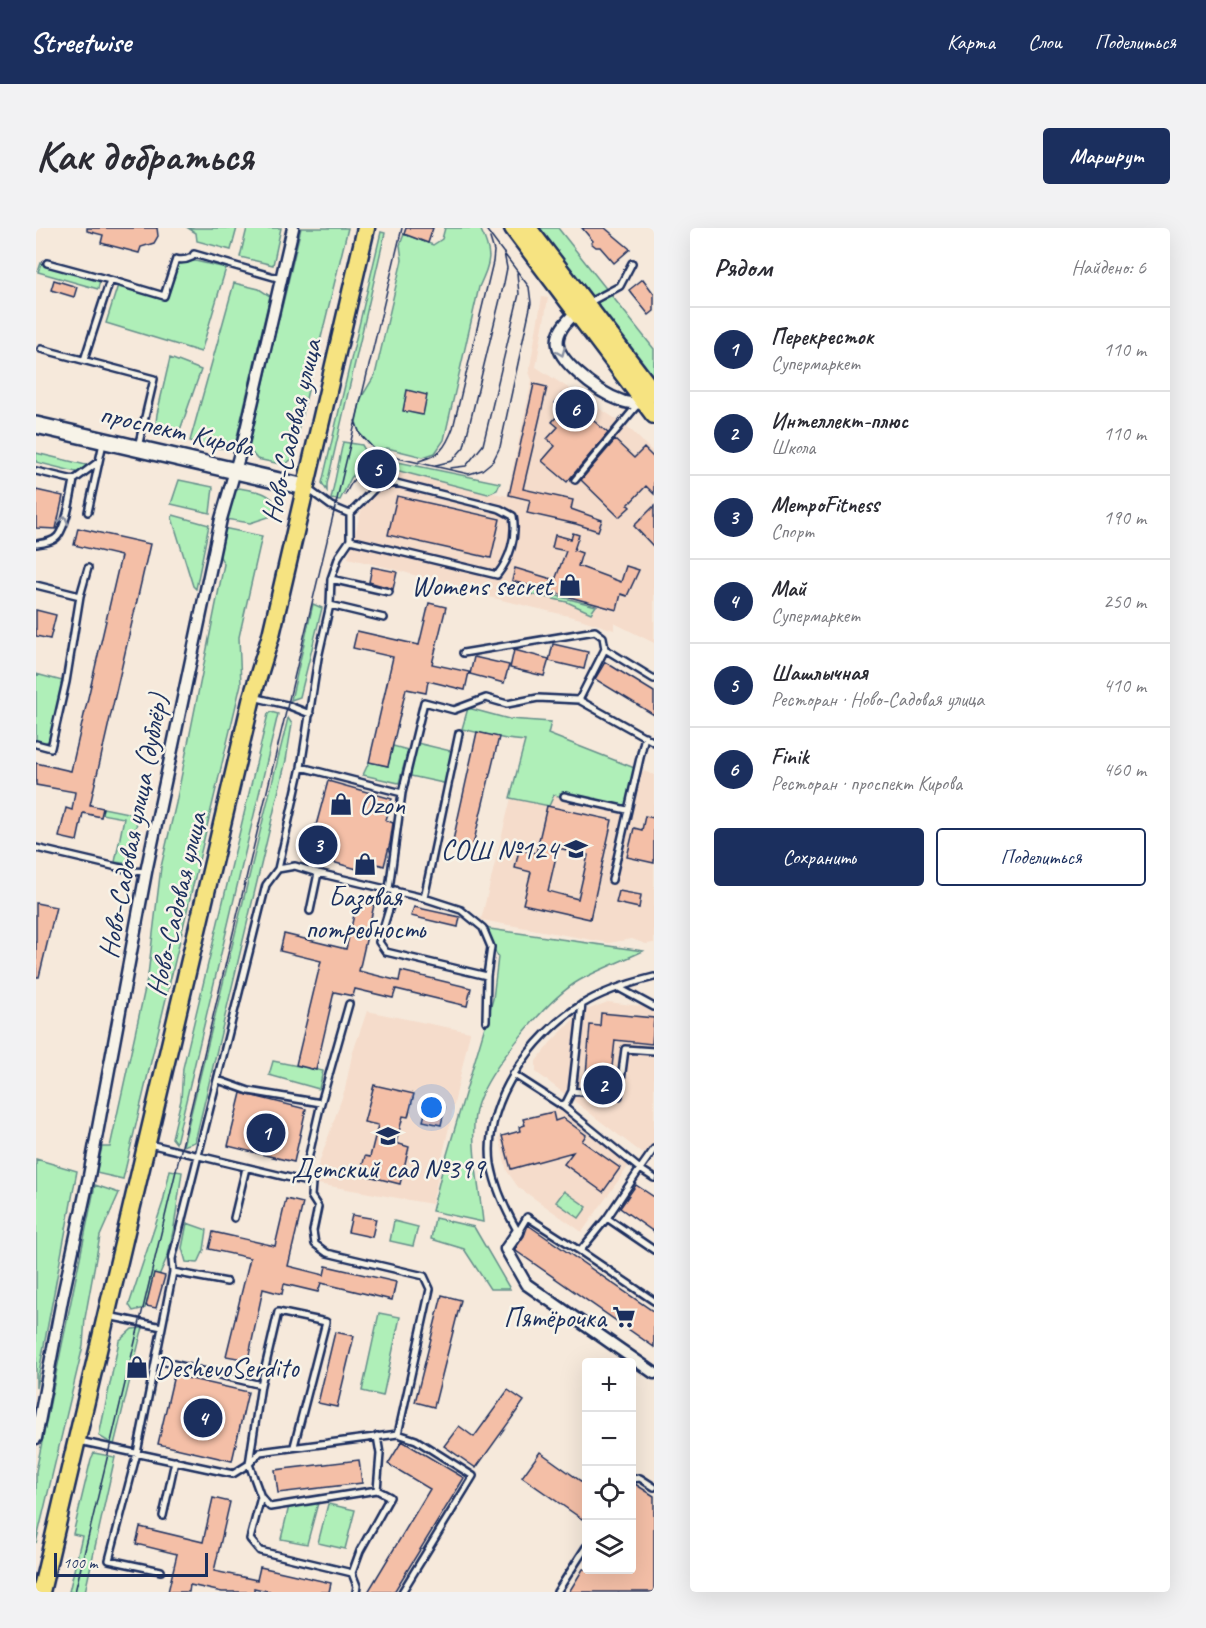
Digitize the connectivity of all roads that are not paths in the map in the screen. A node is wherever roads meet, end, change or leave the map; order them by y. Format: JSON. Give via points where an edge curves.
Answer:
{"nodes":[{"id":1,"x":293,"y":228,"type":"edge"},
{"id":2,"x":366,"y":228,"type":"edge"},
{"id":3,"x":513,"y":228,"type":"edge"},
{"id":4,"x":528,"y":228,"type":"edge"},
{"id":5,"x":47,"y":262,"type":"dead end"},
{"id":6,"x":632,"y":263,"type":"dead end"},
{"id":7,"x":281,"y":279,"type":"junction"},
{"id":8,"x":110,"y":280,"type":"junction"},
{"id":9,"x":581,"y":308,"type":"junction"},
{"id":10,"x":41,"y":349,"type":"dead end"},
{"id":11,"x":84,"y":360,"type":"junction"},
{"id":12,"x":648,"y":404,"type":"edge"},
{"id":13,"x":36,"y":425,"type":"edge"},
{"id":14,"x":104,"y":441,"type":"junction"},
{"id":15,"x":137,"y":449,"type":"junction"},
{"id":16,"x":98,"y":462,"type":"junction"},
{"id":17,"x":235,"y":470,"type":"junction"},
{"id":18,"x":36,"y":471,"type":"edge"},
{"id":19,"x":74,"y":480,"type":"junction"},
{"id":20,"x":575,"y":480,"type":"dead end"},
{"id":21,"x":305,"y":487,"type":"junction"},
{"id":22,"x":88,"y":512,"type":"dead end"},
{"id":23,"x":350,"y":513,"type":"junction"},
{"id":24,"x":350,"y":540,"type":"junction"},
{"id":25,"x":36,"y":544,"type":"edge"},
{"id":26,"x":88,"y":568,"type":"dead end"},
{"id":27,"x":332,"y":579,"type":"junction"},
{"id":28,"x":36,"y":585,"type":"edge"},
{"id":29,"x":389,"y":592,"type":"dead end"},
{"id":30,"x":80,"y":596,"type":"junction"},
{"id":31,"x":330,"y":605,"type":"junction"},
{"id":32,"x":384,"y":618,"type":"dead end"},
{"id":33,"x":604,"y":649,"type":"junction"},
{"id":34,"x":463,"y":653,"type":"dead end"},
{"id":35,"x":654,"y":679,"type":"edge"},
{"id":36,"x":252,"y":697,"type":"junction"},
{"id":37,"x":579,"y":700,"type":"junction"},
{"id":38,"x":309,"y":714,"type":"junction"},
{"id":39,"x":459,"y":733,"type":"dead end"},
{"id":40,"x":645,"y":736,"type":"junction"},
{"id":41,"x":654,"y":742,"type":"edge"},
{"id":42,"x":36,"y":744,"type":"edge"},
{"id":43,"x":300,"y":767,"type":"junction"},
{"id":44,"x":402,"y":793,"type":"junction"},
{"id":45,"x":564,"y":796,"type":"dead end"},
{"id":46,"x":627,"y":810,"type":"junction"},
{"id":47,"x":36,"y":848,"type":"edge"},
{"id":48,"x":278,"y":869,"type":"junction"},
{"id":49,"x":146,"y":872,"type":"junction"},
{"id":50,"x":318,"y":873,"type":"junction"},
{"id":51,"x":612,"y":880,"type":"dead end"},
{"id":52,"x":392,"y":890,"type":"junction"},
{"id":53,"x":424,"y":898,"type":"junction"},
{"id":54,"x":310,"y":911,"type":"dead end"},
{"id":55,"x":487,"y":976,"type":"junction"},
{"id":56,"x":654,"y":977,"type":"edge"},
{"id":57,"x":619,"y":988,"type":"junction"},
{"id":58,"x":349,"y":1004,"type":"dead end"},
{"id":59,"x":582,"y":1004,"type":"junction"},
{"id":60,"x":654,"y":1007,"type":"edge"},
{"id":61,"x":486,"y":1021,"type":"dead end"},
{"id":62,"x":654,"y":1051,"type":"edge"},
{"id":63,"x":513,"y":1074,"type":"junction"},
{"id":64,"x":218,"y":1080,"type":"junction"},
{"id":65,"x":572,"y":1091,"type":"junction"},
{"id":66,"x":321,"y":1103,"type":"junction"},
{"id":67,"x":564,"y":1107,"type":"junction"},
{"id":68,"x":148,"y":1144,"type":"junction"},
{"id":69,"x":654,"y":1149,"type":"edge"},
{"id":70,"x":198,"y":1157,"type":"junction"},
{"id":71,"x":246,"y":1168,"type":"junction"},
{"id":72,"x":640,"y":1168,"type":"junction"},
{"id":73,"x":654,"y":1178,"type":"edge"},
{"id":74,"x":303,"y":1181,"type":"junction"},
{"id":75,"x":234,"y":1218,"type":"dead end"},
{"id":76,"x":607,"y":1218,"type":"junction"},
{"id":77,"x":518,"y":1232,"type":"junction"},
{"id":78,"x":654,"y":1250,"type":"edge"},
{"id":79,"x":580,"y":1251,"type":"junction"},
{"id":80,"x":173,"y":1272,"type":"junction"},
{"id":81,"x":227,"y":1282,"type":"dead end"},
{"id":82,"x":654,"y":1302,"type":"edge"},
{"id":83,"x":106,"y":1315,"type":"junction"},
{"id":84,"x":162,"y":1327,"type":"junction"},
{"id":85,"x":157,"y":1360,"type":"junction"},
{"id":86,"x":654,"y":1373,"type":"edge"},
{"id":87,"x":261,"y":1385,"type":"junction"},
{"id":88,"x":398,"y":1434,"type":"junction"},
{"id":89,"x":377,"y":1436,"type":"junction"},
{"id":90,"x":36,"y":1438,"type":"edge"},
{"id":91,"x":77,"y":1441,"type":"junction"},
{"id":92,"x":294,"y":1446,"type":"junction"},
{"id":93,"x":137,"y":1453,"type":"junction"},
{"id":94,"x":175,"y":1461,"type":"junction"},
{"id":95,"x":249,"y":1464,"type":"junction"},
{"id":96,"x":636,"y":1478,"type":"edge"},
{"id":97,"x":654,"y":1487,"type":"edge"},
{"id":98,"x":377,"y":1490,"type":"junction"},
{"id":99,"x":261,"y":1497,"type":"junction"},
{"id":100,"x":163,"y":1516,"type":"dead end"},
{"id":101,"x":582,"y":1553,"type":"edge"},
{"id":102,"x":162,"y":1572,"type":"dead end"},
{"id":103,"x":352,"y":1574,"type":"junction"},
{"id":104,"x":41,"y":1592,"type":"edge"},
{"id":105,"x":356,"y":1592,"type":"edge"},
{"id":106,"x":402,"y":1592,"type":"edge"},
{"id":107,"x":558,"y":1592,"type":"edge"}],
"edges":[{"from":1,"to":7,"type":"street","name":"Ново-Садовая улица (дублёр)"},
{"from":2,"to":21,"type":"main road","name":"Ново-Садовая улица"},
{"from":3,"to":9,"type":"main road"},
{"from":4,"to":9,"type":"main road"},
{"from":5,"to":8,"type":"lane"},
{"from":6,"to":9,"type":"lane","via":[[620,286]]},
{"from":7,"to":8,"type":"lane","via":[[194,254],[186,260],[176,259],[164,296]]},
{"from":7,"to":17,"type":"street","name":"Ново-Садовая улица (дублёр)"},
{"from":8,"to":11,"type":"lane"},
{"from":9,"to":12,"type":"main road"},
{"from":9,"to":12,"type":"street","one_way":true,"via":[[560,332],[558,351],[563,360],[593,387],[624,402]]},
{"from":10,"to":11,"type":"lane"},
{"from":11,"to":15,"type":"lane","via":[[154,379]]},
{"from":12,"to":20,"type":"lane"},
{"from":13,"to":14,"type":"street","name":"проспект Кирова"},
{"from":14,"to":15,"type":"street","name":"проспект Кирова"},
{"from":14,"to":16,"type":"lane"},
{"from":15,"to":17,"type":"street","name":"проспект Кирова"},
{"from":16,"to":19,"type":"lane"},
{"from":16,"to":22,"type":"lane"},
{"from":17,"to":21,"type":"street","name":"проспект Кирова"},
{"from":17,"to":49,"type":"street","name":"Ново-Садовая улица (дублёр)","via":[[221,519]]},
{"from":18,"to":19,"type":"lane"},
{"from":25,"to":19,"type":"lane","one_way":true,"via":[[57,537],[63,527]]},
{"from":21,"to":23,"type":"lane","via":[[331,506]]},
{"from":21,"to":36,"type":"main road","name":"Ново-Садовая улица","via":[[271,635]]},
{"from":23,"to":24,"type":"lane"},
{"from":23,"to":24,"type":"lane","via":[[375,488],[396,483],[500,509],[513,516],[516,529],[505,565],[497,575]]},
{"from":24,"to":27,"type":"lane","via":[[339,556]]},
{"from":26,"to":30,"type":"lane"},
{"from":27,"to":29,"type":"lane"},
{"from":27,"to":31,"type":"lane"},
{"from":28,"to":30,"type":"lane"},
{"from":30,"to":42,"type":"lane","via":[[51,748]]},
{"from":31,"to":32,"type":"lane"},
{"from":31,"to":38,"type":"lane"},
{"from":33,"to":34,"type":"lane","via":[[603,637],[595,630]]},
{"from":33,"to":35,"type":"lane"},
{"from":33,"to":37,"type":"lane"},
{"from":36,"to":38,"type":"lane"},
{"from":36,"to":68,"type":"main road","name":"Ново-Садовая улица"},
{"from":37,"to":40,"type":"lane"},
{"from":37,"to":44,"type":"lane","via":[[538,698],[507,704],[486,698],[454,710],[424,702]]},
{"from":38,"to":43,"type":"lane"},
{"from":39,"to":53,"type":"lane"},
{"from":40,"to":41,"type":"lane"},
{"from":40,"to":46,"type":"lane"},
{"from":43,"to":44,"type":"lane"},
{"from":43,"to":48,"type":"lane"},
{"from":44,"to":52,"type":"lane"},
{"from":45,"to":46,"type":"lane"},
{"from":46,"to":51,"type":"lane"},
{"from":47,"to":49,"type":"lane"},
{"from":48,"to":50,"type":"lane","via":[[295,866]]},
{"from":48,"to":64,"type":"lane","via":[[266,885]]},
{"from":49,"to":90,"type":"street","name":"Ново-Садовая улица (дублёр)"},
{"from":50,"to":52,"type":"lane"},
{"from":50,"to":54,"type":"lane"},
{"from":52,"to":53,"type":"lane"},
{"from":52,"to":55,"type":"lane","via":[[380,942],[386,952]]},
{"from":53,"to":55,"type":"lane","via":[[461,910],[483,928],[491,947]]},
{"from":55,"to":61,"type":"lane"},
{"from":56,"to":57,"type":"lane"},
{"from":57,"to":59,"type":"lane"},
{"from":57,"to":60,"type":"lane"},
{"from":58,"to":66,"type":"lane"},
{"from":59,"to":63,"type":"lane","via":[[560,1019]]},
{"from":59,"to":65,"type":"lane"},
{"from":62,"to":65,"type":"lane","via":[[625,1049],[619,1096]]},
{"from":63,"to":67,"type":"lane"},
{"from":63,"to":77,"type":"lane","via":[[499,1106],[490,1149],[505,1209]]},
{"from":64,"to":66,"type":"lane","via":[[249,1091]]},
{"from":64,"to":70,"type":"lane"},
{"from":65,"to":67,"type":"lane"},
{"from":66,"to":74,"type":"lane"},
{"from":67,"to":72,"type":"lane"},
{"from":68,"to":70,"type":"lane"},
{"from":68,"to":83,"type":"main road","name":"Ново-Садовая улица"},
{"from":69,"to":72,"type":"lane"},
{"from":70,"to":71,"type":"lane"},
{"from":70,"to":80,"type":"lane","via":[[172,1259]]},
{"from":71,"to":74,"type":"lane"},
{"from":71,"to":75,"type":"lane"},
{"from":72,"to":73,"type":"lane"},
{"from":72,"to":76,"type":"lane"},
{"from":74,"to":88,"type":"lane","via":[[312,1182],[311,1196],[318,1208],[313,1231],[315,1244],[327,1253],[424,1276],[430,1289]]},
{"from":76,"to":78,"type":"lane"},
{"from":76,"to":79,"type":"lane"},
{"from":77,"to":79,"type":"lane","via":[[527,1217]]},
{"from":77,"to":86,"type":"street","via":[[506,1249],[526,1284]]},
{"from":79,"to":82,"type":"lane"},
{"from":80,"to":81,"type":"lane"},
{"from":80,"to":84,"type":"lane"},
{"from":83,"to":84,"type":"lane"},
{"from":83,"to":91,"type":"main road","name":"Ново-Садовая улица"},
{"from":84,"to":85,"type":"lane"},
{"from":85,"to":87,"type":"lane"},
{"from":85,"to":93,"type":"lane"},
{"from":87,"to":92,"type":"lane","via":[[278,1312],[326,1322]]},
{"from":87,"to":95,"type":"lane"},
{"from":88,"to":89,"type":"lane"},
{"from":88,"to":106,"type":"lane","via":[[416,1440],[473,1476]]},
{"from":89,"to":92,"type":"lane"},
{"from":89,"to":98,"type":"lane"},
{"from":91,"to":93,"type":"lane"},
{"from":91,"to":104,"type":"main road","name":"Ново-Садовая улица"},
{"from":92,"to":95,"type":"lane","via":[[260,1452]]},
{"from":93,"to":94,"type":"lane"},
{"from":93,"to":102,"type":"lane","via":[[109,1560]]},
{"from":94,"to":95,"type":"lane","via":[[233,1474]]},
{"from":94,"to":100,"type":"lane"},
{"from":95,"to":99,"type":"lane"},
{"from":96,"to":97,"type":"lane"},
{"from":98,"to":99,"type":"lane","via":[[270,1507]]},
{"from":98,"to":103,"type":"lane","via":[[390,1497],[360,1551]]},
{"from":99,"to":103,"type":"lane","via":[[250,1539],[260,1551]]},
{"from":101,"to":107,"type":"lane"},
{"from":103,"to":105,"type":"lane"}]}
